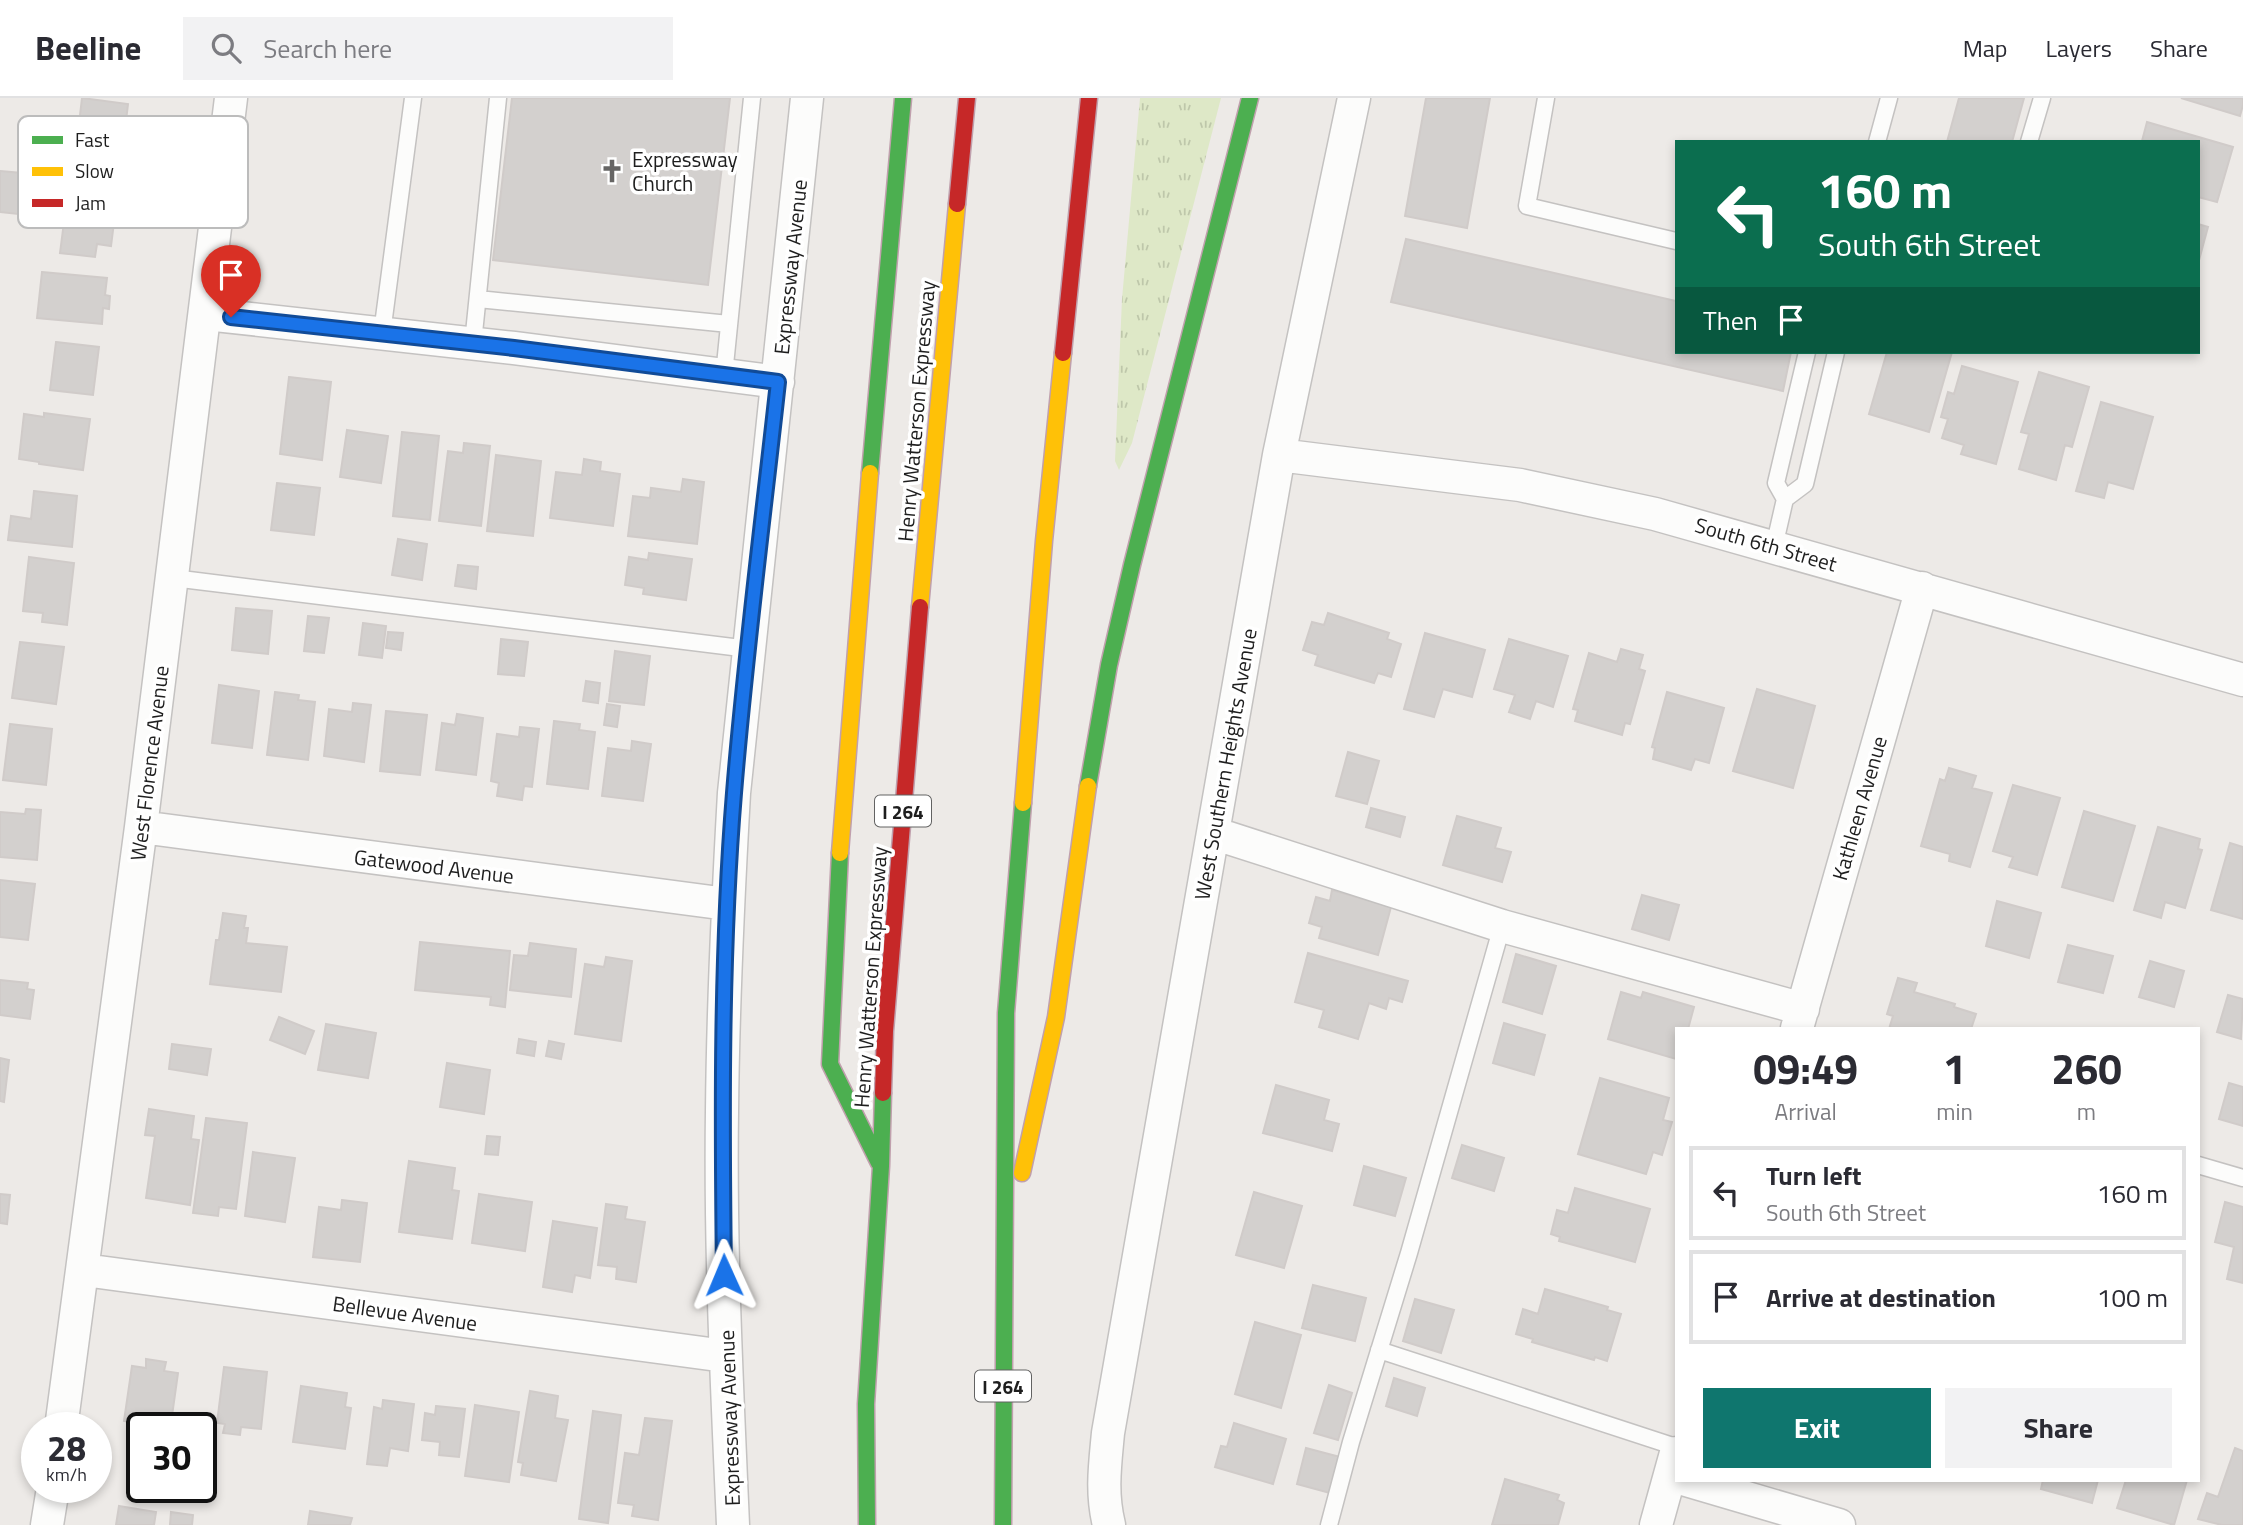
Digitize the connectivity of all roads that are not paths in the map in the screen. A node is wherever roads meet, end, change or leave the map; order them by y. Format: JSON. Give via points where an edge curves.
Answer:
{"nodes":[{"id":1,"x":231,"y":98,"type":"edge"},
{"id":2,"x":413,"y":98,"type":"edge"},
{"id":3,"x":498,"y":98,"type":"edge"},
{"id":4,"x":752,"y":98,"type":"edge"},
{"id":5,"x":807,"y":98,"type":"edge"},
{"id":6,"x":903,"y":98,"type":"edge"},
{"id":7,"x":967,"y":98,"type":"edge"},
{"id":8,"x":1089,"y":98,"type":"edge"},
{"id":9,"x":1250,"y":98,"type":"edge"},
{"id":10,"x":1354,"y":98,"type":"edge"},
{"id":11,"x":1546,"y":98,"type":"edge"},
{"id":12,"x":1889,"y":98,"type":"edge"},
{"id":13,"x":2042,"y":98,"type":"edge"},
{"id":14,"x":229,"y":116,"type":"edge"},
{"id":15,"x":1878,"y":140,"type":"edge"},
{"id":16,"x":2030,"y":140,"type":"edge"},
{"id":17,"x":215,"y":228,"type":"edge"},
{"id":18,"x":1675,"y":241,"type":"edge"},
{"id":19,"x":478,"y":299,"type":"junction"},
{"id":20,"x":205,"y":314,"type":"junction"},
{"id":21,"x":729,"y":324,"type":"junction"},
{"id":22,"x":382,"y":333,"type":"junction"},
{"id":23,"x":473,"y":343,"type":"junction"},
{"id":24,"x":1807,"y":354,"type":"edge"},
{"id":25,"x":1836,"y":354,"type":"edge"},
{"id":26,"x":723,"y":375,"type":"junction"},
{"id":27,"x":778,"y":382,"type":"junction"},
{"id":28,"x":1279,"y":455,"type":"junction"},
{"id":29,"x":1785,"y":499,"type":"junction"},
{"id":30,"x":1774,"y":547,"type":"junction"},
{"id":31,"x":173,"y":578,"type":"junction"},
{"id":32,"x":1923,"y":588,"type":"junction"},
{"id":33,"x":749,"y":649,"type":"junction"},
{"id":34,"x":2243,"y":680,"type":"edge"},
{"id":35,"x":141,"y":827,"type":"junction"},
{"id":36,"x":1213,"y":833,"type":"junction"},
{"id":37,"x":727,"y":904,"type":"junction"},
{"id":38,"x":1502,"y":926,"type":"junction"},
{"id":39,"x":1800,"y":1019,"type":"edge"},
{"id":40,"x":881,"y":1166,"type":"junction"},
{"id":41,"x":2200,"y":1166,"type":"edge"},
{"id":42,"x":2243,"y":1178,"type":"edge"},
{"id":43,"x":1005,"y":1247,"type":"junction"},
{"id":44,"x":84,"y":1270,"type":"junction"},
{"id":45,"x":1379,"y":1350,"type":"junction"},
{"id":46,"x":725,"y":1356,"type":"junction"},
{"id":47,"x":63,"y":1412,"type":"edge"},
{"id":48,"x":1675,"y":1466,"type":"edge"},
{"id":49,"x":1675,"y":1473,"type":"edge"},
{"id":50,"x":1719,"y":1482,"type":"edge"},
{"id":51,"x":50,"y":1503,"type":"edge"},
{"id":52,"x":47,"y":1525,"type":"edge"},
{"id":53,"x":733,"y":1525,"type":"edge"},
{"id":54,"x":867,"y":1525,"type":"edge"},
{"id":55,"x":1003,"y":1525,"type":"edge"},
{"id":56,"x":1109,"y":1525,"type":"edge"},
{"id":57,"x":1329,"y":1525,"type":"edge"},
{"id":58,"x":1656,"y":1525,"type":"edge"},
{"id":59,"x":1839,"y":1525,"type":"edge"}],
"edges":[{"from":1,"to":14,"type":"street","name":"West Florence Avenue"},
{"from":2,"to":22,"type":"lane"},
{"from":3,"to":19,"type":"lane"},
{"from":4,"to":21,"type":"lane"},
{"from":5,"to":27,"type":"street","name":"Expressway Avenue"},
{"from":6,"to":40,"type":"highway","via":[[852,679],[830,1064]]},
{"from":7,"to":40,"type":"highway","name":"Henry Watterson Expressway","number":"I 264","via":[[886,1017]]},
{"from":8,"to":43,"type":"highway","number":"I 264","via":[[1044,541],[1006,1013]]},
{"from":9,"to":43,"type":"highway","via":[[1109,665],[1056,1017]]},
{"from":10,"to":28,"type":"street","name":"West Southern Heights Avenue"},
{"from":11,"to":18,"type":"lane","via":[[1527,206]]},
{"from":12,"to":15,"type":"lane"},
{"from":13,"to":16,"type":"lane"},
{"from":17,"to":20,"type":"street","name":"West Florence Avenue"},
{"from":19,"to":21,"type":"lane"},
{"from":19,"to":23,"type":"lane"},
{"from":20,"to":22,"type":"street"},
{"from":20,"to":31,"type":"street","name":"West Florence Avenue"},
{"from":21,"to":26,"type":"lane"},
{"from":22,"to":23,"type":"street"},
{"from":23,"to":26,"type":"street"},
{"from":24,"to":29,"type":"lane","via":[[1776,483]]},
{"from":25,"to":29,"type":"lane","via":[[1805,484]]},
{"from":26,"to":27,"type":"street"},
{"from":27,"to":33,"type":"street","name":"Expressway Avenue"},
{"from":28,"to":30,"type":"street","name":"South 6th Street","via":[[1520,485],[1655,514]]},
{"from":28,"to":36,"type":"street","name":"West Southern Heights Avenue"},
{"from":29,"to":30,"type":"lane"},
{"from":30,"to":32,"type":"street","name":"South 6th Street"},
{"from":31,"to":33,"type":"lane"},
{"from":31,"to":35,"type":"street","name":"West Florence Avenue"},
{"from":32,"to":34,"type":"street","name":"South 6th Street"},
{"from":32,"to":39,"type":"street","name":"Kathleen Avenue"},
{"from":33,"to":37,"type":"street","name":"Expressway Avenue"},
{"from":35,"to":37,"type":"street","name":"Gatewood Avenue"},
{"from":35,"to":44,"type":"street","name":"West Florence Avenue"},
{"from":36,"to":38,"type":"street"},
{"from":36,"to":56,"type":"street","name":"West Southern Heights Avenue","via":[[1108,1433],[1103,1479]]},
{"from":37,"to":46,"type":"street","name":"Expressway Avenue","via":[[722,1113]]},
{"from":38,"to":39,"type":"street"},
{"from":38,"to":45,"type":"lane"},
{"from":40,"to":54,"type":"highway","name":"Henry Watterson Expressway","number":"I 264","via":[[866,1404]]},
{"from":41,"to":42,"type":"lane"},
{"from":43,"to":55,"type":"highway","number":"I 264"},
{"from":44,"to":46,"type":"street","name":"Bellevue Avenue"},
{"from":44,"to":47,"type":"street","name":"West Florence Avenue"},
{"from":45,"to":48,"type":"lane"},
{"from":45,"to":57,"type":"lane"},
{"from":46,"to":53,"type":"street","name":"Expressway Avenue"},
{"from":49,"to":58,"type":"street"},
{"from":50,"to":59,"type":"street"},
{"from":51,"to":52,"type":"street"}]}
